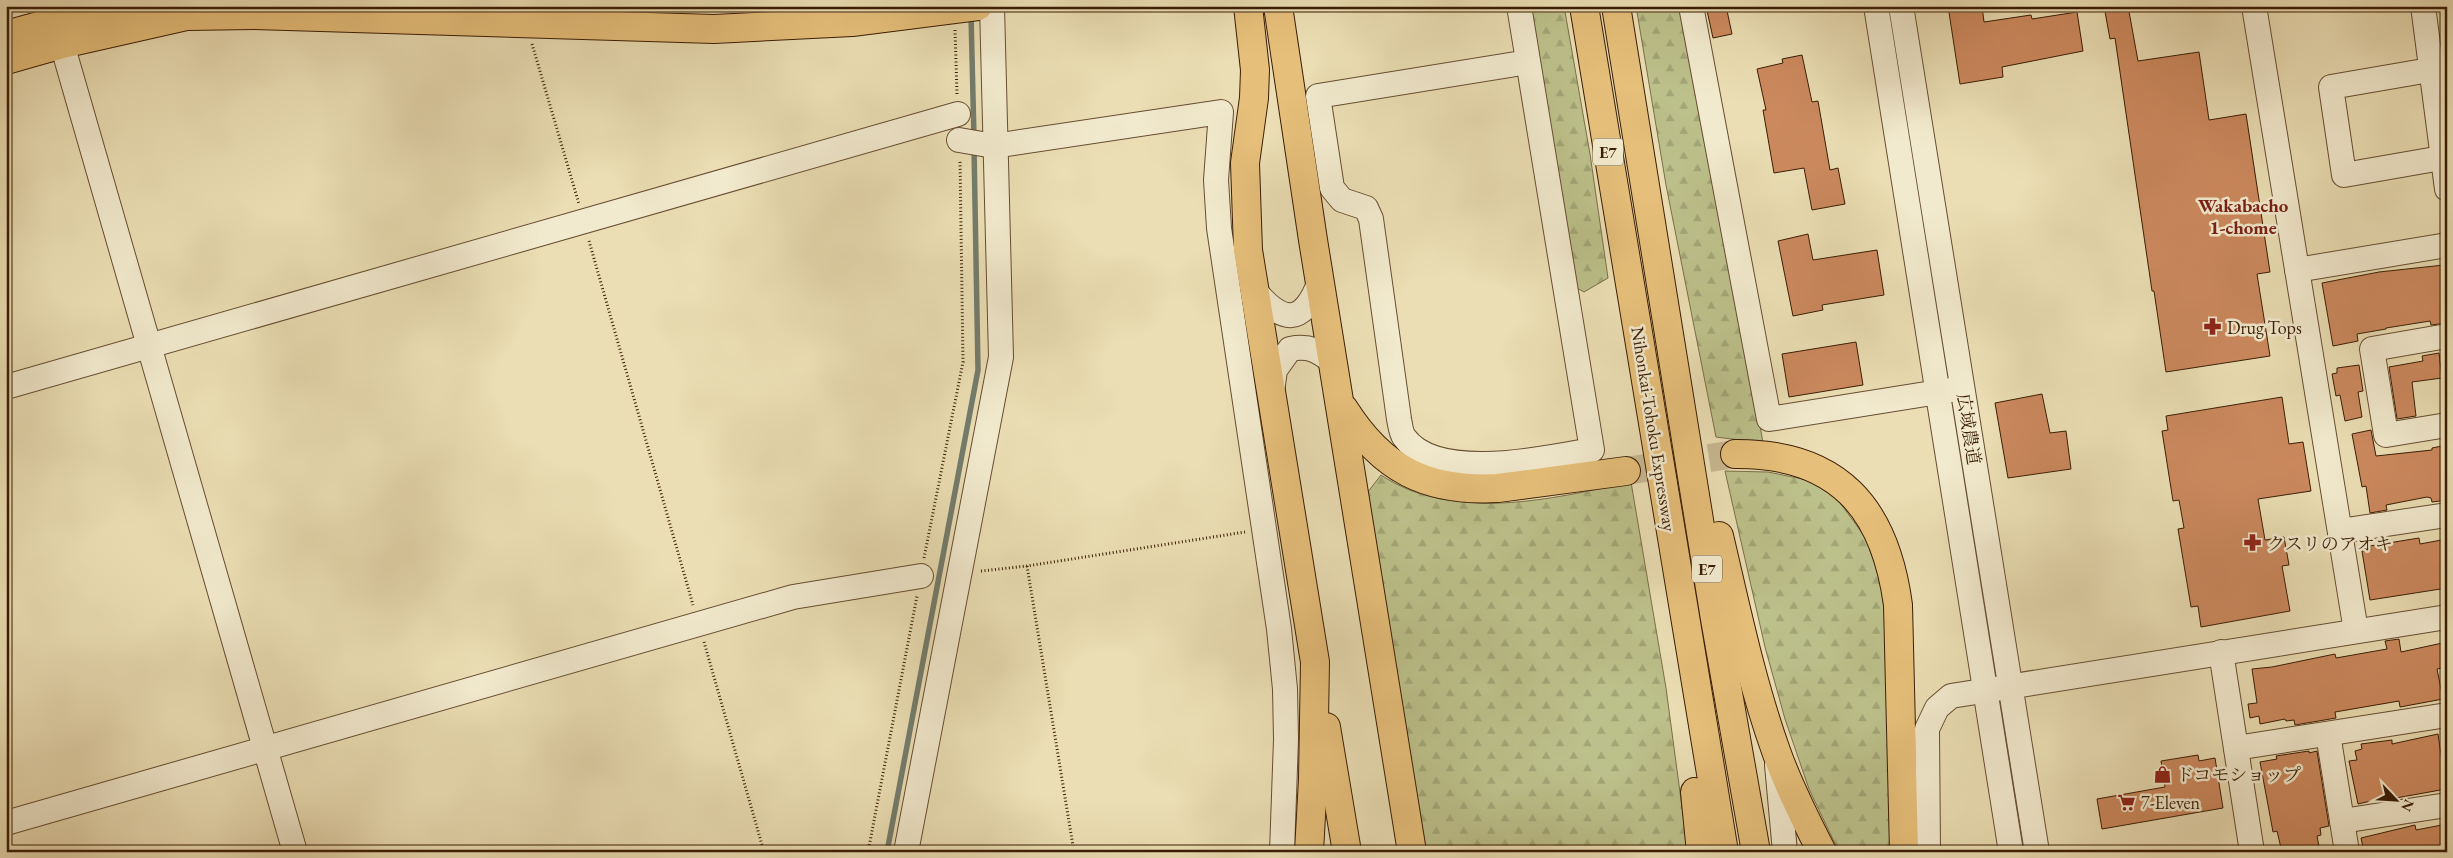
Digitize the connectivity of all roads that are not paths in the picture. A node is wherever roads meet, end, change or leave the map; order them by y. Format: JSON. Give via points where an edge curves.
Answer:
{"nodes":[{"id":1,"x":127,"y":6,"type":"edge"},
{"id":2,"x":992,"y":6,"type":"edge"},
{"id":3,"x":1248,"y":6,"type":"edge"},
{"id":4,"x":1278,"y":6,"type":"edge"},
{"id":5,"x":1519,"y":6,"type":"edge"},
{"id":6,"x":1584,"y":6,"type":"edge"},
{"id":7,"x":1616,"y":6,"type":"edge"},
{"id":8,"x":1691,"y":6,"type":"edge"},
{"id":9,"x":1876,"y":6,"type":"edge"},
{"id":10,"x":1901,"y":6,"type":"edge"},
{"id":11,"x":2424,"y":6,"type":"edge"},
{"id":12,"x":2260,"y":7,"type":"edge"},
{"id":13,"x":966,"y":8,"type":"edge"},
{"id":14,"x":6,"y":35,"type":"edge"},
{"id":15,"x":62,"y":44,"type":"junction"},
{"id":16,"x":6,"y":60,"type":"edge"},
{"id":17,"x":1528,"y":62,"type":"junction"},
{"id":18,"x":2439,"y":68,"type":"edge"},
{"id":19,"x":958,"y":114,"type":"road end"},
{"id":20,"x":959,"y":140,"type":"road end"},
{"id":21,"x":994,"y":146,"type":"junction"},
{"id":22,"x":2444,"y":157,"type":"edge"},
{"id":23,"x":2447,"y":189,"type":"edge"},
{"id":24,"x":2447,"y":245,"type":"edge"},
{"id":25,"x":2297,"y":270,"type":"junction"},
{"id":26,"x":1320,"y":281,"type":"junction"},
{"id":27,"x":1661,"y":286,"type":"junction"},
{"id":28,"x":1254,"y":290,"type":"junction"},
{"id":29,"x":1632,"y":297,"type":"junction"},
{"id":30,"x":2447,"y":336,"type":"edge"},
{"id":31,"x":149,"y":346,"type":"junction"},
{"id":32,"x":1334,"y":363,"type":"junction"},
{"id":33,"x":6,"y":387,"type":"edge"},
{"id":34,"x":1962,"y":388,"type":"junction"},
{"id":35,"x":1937,"y":392,"type":"junction"},
{"id":36,"x":1271,"y":396,"type":"junction"},
{"id":37,"x":1342,"y":406,"type":"junction"},
{"id":38,"x":2447,"y":425,"type":"edge"},
{"id":39,"x":1736,"y":454,"type":"tunnel mouth"},
{"id":40,"x":1626,"y":471,"type":"tunnel mouth"},
{"id":41,"x":2447,"y":515,"type":"edge"},
{"id":42,"x":2340,"y":531,"type":"junction"},
{"id":43,"x":921,"y":576,"type":"road end"},
{"id":44,"x":2447,"y":617,"type":"edge"},
{"id":45,"x":2356,"y":631,"type":"junction"},
{"id":46,"x":2221,"y":652,"type":"junction"},
{"id":47,"x":1314,"y":662,"type":"junction"},
{"id":48,"x":2011,"y":686,"type":"junction"},
{"id":49,"x":1984,"y":690,"type":"junction"},
{"id":50,"x":2447,"y":714,"type":"edge"},
{"id":51,"x":2328,"y":734,"type":"junction"},
{"id":52,"x":265,"y":747,"type":"junction"},
{"id":53,"x":2236,"y":748,"type":"junction"},
{"id":54,"x":1776,"y":751,"type":"junction"},
{"id":55,"x":2447,"y":805,"type":"edge"},
{"id":56,"x":2342,"y":821,"type":"junction"},
{"id":57,"x":6,"y":823,"type":"edge"},
{"id":58,"x":295,"y":852,"type":"edge"},
{"id":59,"x":906,"y":852,"type":"edge"},
{"id":60,"x":1282,"y":852,"type":"edge"},
{"id":61,"x":1309,"y":852,"type":"edge"},
{"id":62,"x":1347,"y":852,"type":"edge"},
{"id":63,"x":1412,"y":852,"type":"edge"},
{"id":64,"x":1701,"y":852,"type":"edge"},
{"id":65,"x":1724,"y":852,"type":"edge"},
{"id":66,"x":1756,"y":852,"type":"edge"},
{"id":67,"x":1785,"y":852,"type":"edge"},
{"id":68,"x":1822,"y":852,"type":"edge"},
{"id":69,"x":1904,"y":852,"type":"edge"},
{"id":70,"x":1928,"y":852,"type":"edge"},
{"id":71,"x":2011,"y":852,"type":"edge"},
{"id":72,"x":2037,"y":852,"type":"edge"},
{"id":73,"x":2252,"y":852,"type":"edge"},
{"id":74,"x":2347,"y":852,"type":"edge"}],
"edges":[{"from":1,"to":14,"type":"main road"},
{"from":2,"to":21,"type":"street"},
{"from":3,"to":28,"type":"main road","via":[[1254,98],[1245,163],[1248,250]]},
{"from":4,"to":26,"type":"main road"},
{"from":5,"to":17,"type":"street"},
{"from":6,"to":29,"type":"main road","name":"Nihonkai-Tohoku Expressway","number":"E7"},
{"from":7,"to":27,"type":"main road","name":"Nihonkai-Tohoku Expressway","number":"E7"},
{"from":8,"to":35,"type":"street","via":[[1768,419]]},
{"from":9,"to":35,"type":"street","name":"広域農道"},
{"from":10,"to":34,"type":"street","name":"広域農道"},
{"from":11,"to":18,"type":"street"},
{"from":12,"to":25,"type":"street"},
{"from":13,"to":15,"type":"main road","via":[[852,22],[714,29],[254,15],[186,16]]},
{"from":15,"to":16,"type":"main road"},
{"from":15,"to":31,"type":"street"},
{"from":17,"to":17,"type":"street","via":[[1318,96],[1332,188],[1342,200],[1366,208],[1371,219],[1398,419],[1404,437],[1438,459],[1473,464],[1518,462],[1592,450]]},
{"from":18,"to":22,"type":"street"},
{"from":18,"to":22,"type":"street","via":[[2331,87],[2344,175]]},
{"from":19,"to":31,"type":"street"},
{"from":20,"to":21,"type":"street"},
{"from":21,"to":59,"type":"street","via":[[1001,357]]},
{"from":21,"to":60,"type":"street","via":[[1221,112],[1216,180],[1219,228],[1265,529],[1284,689],[1286,739]]},
{"from":22,"to":23,"type":"street"},
{"from":24,"to":25,"type":"street"},
{"from":25,"to":42,"type":"street"},
{"from":26,"to":28,"type":"street","via":[[1314,299],[1295,314],[1284,315],[1274,311]]},
{"from":26,"to":32,"type":"main road"},
{"from":27,"to":54,"type":"main road","via":[[1747,656]]},
{"from":27,"to":66,"type":"main road","name":"Nihonkai-Tohoku Expressway","number":"E7"},
{"from":28,"to":36,"type":"main road"},
{"from":29,"to":64,"type":"main road","via":[[1648,483],[1700,826]]},
{"from":29,"to":65,"type":"main road","name":"Nihonkai-Tohoku Expressway","number":"E7"},
{"from":30,"to":38,"type":"street","via":[[2372,349],[2386,435]]},
{"from":31,"to":33,"type":"street"},
{"from":31,"to":52,"type":"street"},
{"from":32,"to":36,"type":"street","via":[[1314,349],[1290,350],[1275,370]]},
{"from":32,"to":37,"type":"main road"},
{"from":34,"to":35,"type":"street"},
{"from":34,"to":48,"type":"street","name":"広域農道"},
{"from":35,"to":49,"type":"street","name":"広域農道"},
{"from":36,"to":47,"type":"main road"},
{"from":37,"to":40,"type":"main road","via":[[1381,455],[1397,468],[1439,485],[1478,490]]},
{"from":37,"to":63,"type":"main road"},
{"from":39,"to":69,"type":"main road","via":[[1776,457],[1822,473],[1861,503],[1875,522],[1885,545],[1894,572],[1898,605]]},
{"from":41,"to":42,"type":"street"},
{"from":42,"to":45,"type":"street"},
{"from":43,"to":52,"type":"street","via":[[793,597]]},
{"from":44,"to":45,"type":"street"},
{"from":45,"to":46,"type":"street"},
{"from":46,"to":48,"type":"street"},
{"from":46,"to":53,"type":"street"},
{"from":47,"to":61,"type":"main road"},
{"from":47,"to":62,"type":"main road"},
{"from":48,"to":49,"type":"street"},
{"from":48,"to":72,"type":"street","name":"広域農道"},
{"from":49,"to":70,"type":"street","via":[[1951,696],[1944,700],[1929,721]]},
{"from":49,"to":71,"type":"street","name":"広域農道"},
{"from":50,"to":51,"type":"street"},
{"from":51,"to":53,"type":"street"},
{"from":51,"to":56,"type":"street"},
{"from":52,"to":57,"type":"street"},
{"from":52,"to":58,"type":"street"},
{"from":53,"to":73,"type":"street"},
{"from":54,"to":67,"type":"street"},
{"from":54,"to":68,"type":"main road"},
{"from":55,"to":56,"type":"street"},
{"from":56,"to":74,"type":"street"}]}
